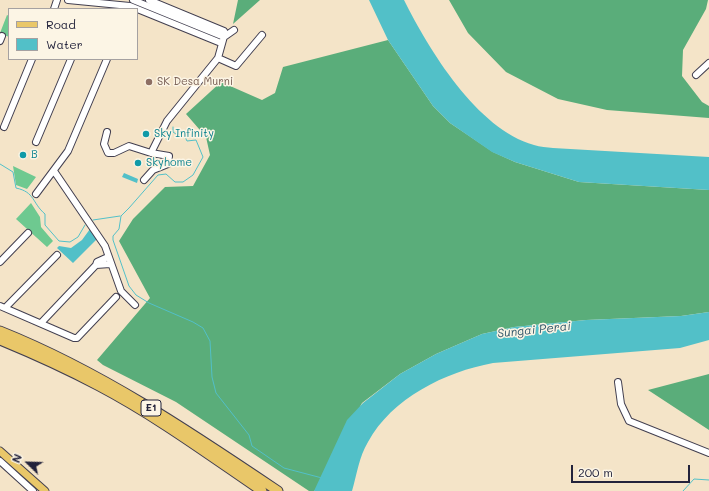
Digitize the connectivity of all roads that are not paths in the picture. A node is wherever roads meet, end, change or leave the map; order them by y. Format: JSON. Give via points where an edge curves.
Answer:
{"nodes":[{"id":1,"x":68,"y":0,"type":"edge"},
{"id":2,"x":149,"y":0,"type":"edge"},
{"id":3,"x":131,"y":4,"type":"edge"},
{"id":4,"x":93,"y":6,"type":"edge"},
{"id":5,"x":234,"y":30,"type":"dead end"},
{"id":6,"x":262,"y":35,"type":"dead end"},
{"id":7,"x":222,"y":40,"type":"junction"},
{"id":8,"x":218,"y":58,"type":"junction"},
{"id":9,"x":32,"y":60,"type":"edge"},
{"id":10,"x":71,"y":60,"type":"edge"},
{"id":11,"x":107,"y":60,"type":"edge"},
{"id":12,"x":709,"y":63,"type":"edge"},
{"id":13,"x":696,"y":75,"type":"dead end"},
{"id":14,"x":4,"y":127,"type":"dead end"},
{"id":15,"x":107,"y":132,"type":"dead end"},
{"id":16,"x":36,"y":142,"type":"dead end"},
{"id":17,"x":151,"y":153,"type":"junction"},
{"id":18,"x":54,"y":171,"type":"junction"},
{"id":19,"x":144,"y":180,"type":"dead end"},
{"id":20,"x":36,"y":194,"type":"dead end"},
{"id":21,"x":28,"y":233,"type":"dead end"},
{"id":22,"x":57,"y":255,"type":"dead end"},
{"id":23,"x":109,"y":260,"type":"junction"},
{"id":24,"x":0,"y":262,"type":"edge"},
{"id":25,"x":116,"y":297,"type":"dead end"},
{"id":26,"x":135,"y":305,"type":"dead end"},
{"id":27,"x":3,"y":307,"type":"edge"},
{"id":28,"x":41,"y":324,"type":"junction"},
{"id":29,"x":0,"y":331,"type":"edge"},
{"id":30,"x":0,"y":340,"type":"edge"},
{"id":31,"x":618,"y":382,"type":"dead end"},
{"id":32,"x":0,"y":451,"type":"edge"},
{"id":33,"x":709,"y":452,"type":"edge"},
{"id":34,"x":0,"y":461,"type":"edge"},
{"id":35,"x":33,"y":491,"type":"edge"},
{"id":36,"x":45,"y":491,"type":"edge"},
{"id":37,"x":262,"y":491,"type":"edge"},
{"id":38,"x":278,"y":491,"type":"edge"}],
"edges":[{"from":1,"to":4,"type":"street"},
{"from":2,"to":7,"type":"street","via":[[224,31]]},
{"from":3,"to":4,"type":"street"},
{"from":3,"to":7,"type":"street"},
{"from":5,"to":7,"type":"street"},
{"from":6,"to":8,"type":"street","via":[[236,66]]},
{"from":7,"to":8,"type":"street"},
{"from":8,"to":17,"type":"street","via":[[167,121]]},
{"from":9,"to":14,"type":"street"},
{"from":10,"to":16,"type":"street"},
{"from":11,"to":18,"type":"street","via":[[68,151]]},
{"from":12,"to":13,"type":"street"},
{"from":15,"to":17,"type":"street","via":[[104,144],[108,153],[129,146]]},
{"from":17,"to":19,"type":"street","via":[[168,155],[170,162],[153,170]]},
{"from":18,"to":20,"type":"street"},
{"from":18,"to":23,"type":"street","via":[[105,246]]},
{"from":21,"to":24,"type":"street"},
{"from":22,"to":27,"type":"street"},
{"from":23,"to":26,"type":"street","via":[[121,291]]},
{"from":23,"to":28,"type":"street","via":[[97,262]]},
{"from":25,"to":28,"type":"street","via":[[77,338]]},
{"from":27,"to":28,"type":"street"},
{"from":29,"to":38,"type":"highway","number":"E1","via":[[108,382],[182,426]]},
{"from":30,"to":37,"type":"highway","number":"E1","via":[[99,386]]},
{"from":31,"to":33,"type":"street","via":[[621,404],[629,421]]},
{"from":32,"to":36,"type":"main road"},
{"from":34,"to":35,"type":"street"}]}
